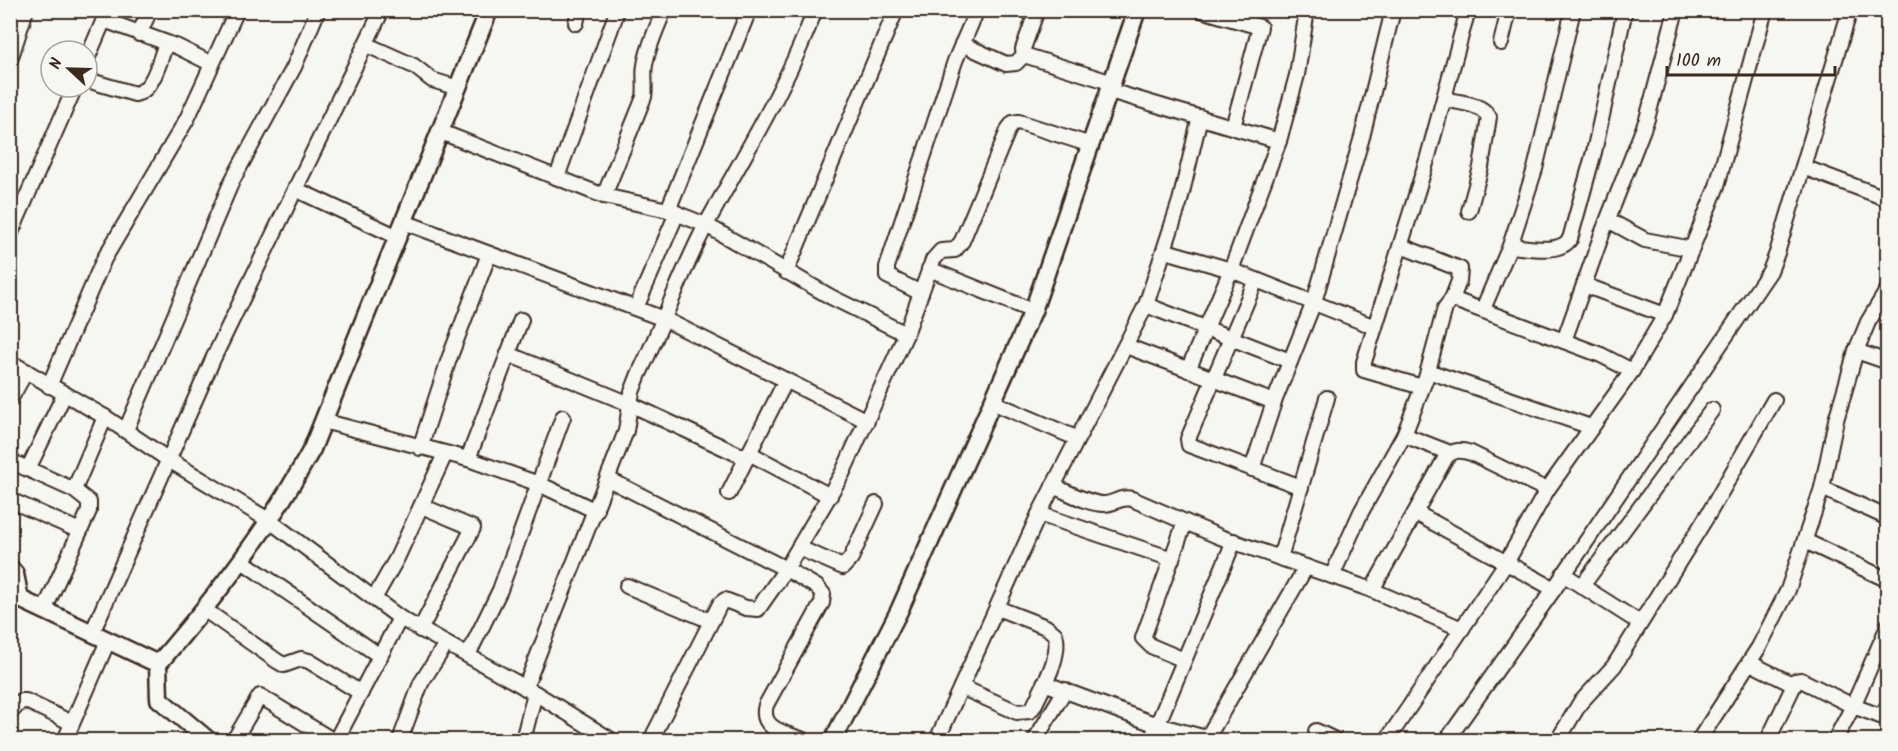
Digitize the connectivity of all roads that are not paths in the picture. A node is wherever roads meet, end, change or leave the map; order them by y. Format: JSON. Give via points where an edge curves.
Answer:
{"nodes":[{"id":1,"x":26,"y":10,"type":"edge"},
{"id":2,"x":150,"y":10,"type":"edge"},
{"id":3,"x":237,"y":10,"type":"edge"},
{"id":4,"x":318,"y":10,"type":"edge"},
{"id":5,"x":382,"y":10,"type":"edge"},
{"id":6,"x":489,"y":10,"type":"edge"},
{"id":7,"x":664,"y":10,"type":"edge"},
{"id":8,"x":749,"y":10,"type":"edge"},
{"id":9,"x":815,"y":10,"type":"edge"},
{"id":10,"x":896,"y":10,"type":"edge"},
{"id":11,"x":977,"y":10,"type":"edge"},
{"id":12,"x":1037,"y":10,"type":"edge"},
{"id":13,"x":1137,"y":10,"type":"edge"},
{"id":14,"x":1201,"y":10,"type":"edge"},
{"id":15,"x":1307,"y":10,"type":"edge"},
{"id":16,"x":1393,"y":10,"type":"edge"},
{"id":17,"x":1468,"y":10,"type":"edge"},
{"id":18,"x":1509,"y":10,"type":"edge"},
{"id":19,"x":1573,"y":10,"type":"edge"},
{"id":20,"x":1626,"y":10,"type":"edge"},
{"id":21,"x":1676,"y":10,"type":"edge"},
{"id":22,"x":1765,"y":10,"type":"edge"},
{"id":23,"x":1850,"y":10,"type":"edge"},
{"id":24,"x":106,"y":15,"type":"edge"},
{"id":25,"x":1242,"y":16,"type":"edge"},
{"id":26,"x":615,"y":17,"type":"dead end"},
{"id":27,"x":139,"y":34,"type":"junction"},
{"id":28,"x":96,"y":39,"type":"edge"},
{"id":29,"x":166,"y":43,"type":"junction"},
{"id":30,"x":1501,"y":43,"type":"dead end"},
{"id":31,"x":962,"y":44,"type":"junction"},
{"id":32,"x":367,"y":45,"type":"junction"},
{"id":33,"x":1024,"y":55,"type":"junction"},
{"id":34,"x":10,"y":60,"type":"edge"},
{"id":35,"x":212,"y":64,"type":"junction"},
{"id":36,"x":99,"y":84,"type":"edge"},
{"id":37,"x":1112,"y":87,"type":"junction"},
{"id":38,"x":458,"y":88,"type":"junction"},
{"id":39,"x":70,"y":99,"type":"edge"},
{"id":40,"x":1444,"y":99,"type":"junction"},
{"id":41,"x":1200,"y":117,"type":"junction"},
{"id":42,"x":1233,"y":127,"type":"junction"},
{"id":43,"x":441,"y":132,"type":"junction"},
{"id":44,"x":1280,"y":141,"type":"junction"},
{"id":45,"x":1091,"y":145,"type":"junction"},
{"id":46,"x":1803,"y":167,"type":"junction"},
{"id":47,"x":557,"y":177,"type":"junction"},
{"id":48,"x":295,"y":189,"type":"junction"},
{"id":49,"x":604,"y":196,"type":"junction"},
{"id":50,"x":1887,"y":199,"type":"edge"},
{"id":51,"x":673,"y":211,"type":"junction"},
{"id":52,"x":1469,"y":211,"type":"dead end"},
{"id":53,"x":1608,"y":220,"type":"junction"},
{"id":54,"x":706,"y":225,"type":"junction"},
{"id":55,"x":401,"y":229,"type":"junction"},
{"id":56,"x":10,"y":235,"type":"edge"},
{"id":57,"x":1401,"y":246,"type":"junction"},
{"id":58,"x":1510,"y":246,"type":"junction"},
{"id":59,"x":1692,"y":249,"type":"junction"},
{"id":60,"x":1166,"y":251,"type":"junction"},
{"id":61,"x":489,"y":254,"type":"junction"},
{"id":62,"x":929,"y":269,"type":"junction"},
{"id":63,"x":1231,"y":270,"type":"junction"},
{"id":64,"x":786,"y":272,"type":"junction"},
{"id":65,"x":1256,"y":280,"type":"junction"},
{"id":66,"x":1584,"y":285,"type":"junction"},
{"id":67,"x":1887,"y":290,"type":"edge"},
{"id":68,"x":921,"y":293,"type":"junction"},
{"id":69,"x":1452,"y":299,"type":"junction"},
{"id":70,"x":1314,"y":302,"type":"junction"},
{"id":71,"x":1146,"y":305,"type":"junction"},
{"id":72,"x":636,"y":308,"type":"junction"},
{"id":73,"x":1483,"y":309,"type":"junction"},
{"id":74,"x":1033,"y":311,"type":"junction"},
{"id":75,"x":1665,"y":315,"type":"junction"},
{"id":76,"x":664,"y":319,"type":"junction"},
{"id":77,"x":520,"y":320,"type":"dead end"},
{"id":78,"x":1375,"y":327,"type":"junction"},
{"id":79,"x":1207,"y":328,"type":"junction"},
{"id":80,"x":906,"y":334,"type":"junction"},
{"id":81,"x":1232,"y":338,"type":"junction"},
{"id":82,"x":1564,"y":341,"type":"junction"},
{"id":83,"x":1126,"y":346,"type":"junction"},
{"id":84,"x":1856,"y":351,"type":"junction"},
{"id":85,"x":508,"y":354,"type":"junction"},
{"id":86,"x":1290,"y":361,"type":"junction"},
{"id":87,"x":10,"y":362,"type":"edge"},
{"id":88,"x":1887,"y":362,"type":"edge"},
{"id":89,"x":1188,"y":370,"type":"junction"},
{"id":90,"x":26,"y":371,"type":"junction"},
{"id":91,"x":1428,"y":371,"type":"junction"},
{"id":92,"x":1632,"y":371,"type":"junction"},
{"id":93,"x":786,"y":380,"type":"junction"},
{"id":94,"x":1216,"y":381,"type":"junction"},
{"id":95,"x":50,"y":386,"type":"junction"},
{"id":96,"x":1422,"y":387,"type":"junction"},
{"id":97,"x":63,"y":395,"type":"junction"},
{"id":98,"x":1328,"y":398,"type":"dead end"},
{"id":99,"x":10,"y":400,"type":"edge"},
{"id":100,"x":1774,"y":400,"type":"dead end"},
{"id":101,"x":992,"y":402,"type":"junction"},
{"id":102,"x":1274,"y":402,"type":"junction"},
{"id":103,"x":630,"y":404,"type":"junction"},
{"id":104,"x":1712,"y":410,"type":"dead end"},
{"id":105,"x":105,"y":417,"type":"junction"},
{"id":106,"x":562,"y":417,"type":"dead end"},
{"id":107,"x":323,"y":421,"type":"junction"},
{"id":108,"x":867,"y":421,"type":"junction"},
{"id":109,"x":1591,"y":427,"type":"junction"},
{"id":110,"x":126,"y":430,"type":"junction"},
{"id":111,"x":1404,"y":435,"type":"junction"},
{"id":112,"x":1076,"y":438,"type":"junction"},
{"id":113,"x":420,"y":448,"type":"junction"},
{"id":114,"x":1450,"y":453,"type":"junction"},
{"id":115,"x":445,"y":454,"type":"junction"},
{"id":116,"x":748,"y":455,"type":"junction"},
{"id":117,"x":468,"y":459,"type":"junction"},
{"id":118,"x":169,"y":460,"type":"junction"},
{"id":119,"x":10,"y":461,"type":"edge"},
{"id":120,"x":28,"y":469,"type":"junction"},
{"id":121,"x":1252,"y":469,"type":"junction"},
{"id":122,"x":608,"y":479,"type":"junction"},
{"id":123,"x":539,"y":484,"type":"junction"},
{"id":124,"x":1053,"y":486,"type":"junction"},
{"id":125,"x":1301,"y":487,"type":"junction"},
{"id":126,"x":1822,"y":488,"type":"junction"},
{"id":127,"x":74,"y":490,"type":"junction"},
{"id":128,"x":1547,"y":490,"type":"junction"},
{"id":129,"x":729,"y":493,"type":"dead end"},
{"id":130,"x":830,"y":496,"type":"junction"},
{"id":131,"x":10,"y":500,"type":"edge"},
{"id":132,"x":876,"y":504,"type":"dead end"},
{"id":133,"x":422,"y":506,"type":"junction"},
{"id":134,"x":596,"y":511,"type":"junction"},
{"id":135,"x":1416,"y":513,"type":"junction"},
{"id":136,"x":1039,"y":514,"type":"junction"},
{"id":137,"x":1887,"y":518,"type":"edge"},
{"id":138,"x":270,"y":521,"type":"junction"},
{"id":139,"x":1185,"y":522,"type":"junction"},
{"id":140,"x":80,"y":531,"type":"junction"},
{"id":141,"x":1234,"y":541,"type":"junction"},
{"id":142,"x":1805,"y":541,"type":"junction"},
{"id":143,"x":799,"y":548,"type":"junction"},
{"id":144,"x":1280,"y":558,"type":"junction"},
{"id":145,"x":1172,"y":559,"type":"junction"},
{"id":146,"x":242,"y":561,"type":"junction"},
{"id":147,"x":1506,"y":563,"type":"junction"},
{"id":148,"x":1306,"y":567,"type":"junction"},
{"id":149,"x":10,"y":568,"type":"edge"},
{"id":150,"x":786,"y":569,"type":"junction"},
{"id":151,"x":1563,"y":574,"type":"junction"},
{"id":152,"x":1332,"y":576,"type":"junction"},
{"id":153,"x":1887,"y":580,"type":"edge"},
{"id":154,"x":627,"y":586,"type":"dead end"},
{"id":155,"x":1582,"y":586,"type":"junction"},
{"id":156,"x":1554,"y":589,"type":"junction"},
{"id":157,"x":1372,"y":590,"type":"junction"},
{"id":158,"x":375,"y":597,"type":"junction"},
{"id":159,"x":998,"y":608,"type":"junction"},
{"id":160,"x":205,"y":610,"type":"junction"},
{"id":161,"x":44,"y":611,"type":"junction"},
{"id":162,"x":400,"y":618,"type":"junction"},
{"id":163,"x":711,"y":621,"type":"junction"},
{"id":164,"x":1640,"y":623,"type":"junction"},
{"id":165,"x":1887,"y":626,"type":"edge"},
{"id":166,"x":1462,"y":629,"type":"junction"},
{"id":167,"x":420,"y":630,"type":"junction"},
{"id":168,"x":92,"y":633,"type":"junction"},
{"id":169,"x":107,"y":642,"type":"junction"},
{"id":170,"x":446,"y":644,"type":"junction"},
{"id":171,"x":468,"y":655,"type":"junction"},
{"id":172,"x":380,"y":656,"type":"junction"},
{"id":173,"x":1184,"y":660,"type":"junction"},
{"id":174,"x":1750,"y":663,"type":"junction"},
{"id":175,"x":158,"y":664,"type":"junction"},
{"id":176,"x":1044,"y":683,"type":"junction"},
{"id":177,"x":1794,"y":685,"type":"junction"},
{"id":178,"x":961,"y":687,"type":"junction"},
{"id":179,"x":530,"y":690,"type":"junction"},
{"id":180,"x":1065,"y":690,"type":"junction"},
{"id":181,"x":361,"y":693,"type":"junction"},
{"id":182,"x":1852,"y":706,"type":"junction"},
{"id":183,"x":1887,"y":706,"type":"edge"},
{"id":184,"x":10,"y":712,"type":"edge"},
{"id":185,"x":72,"y":723,"type":"junction"},
{"id":186,"x":1157,"y":725,"type":"junction"},
{"id":187,"x":1316,"y":731,"type":"dead end"},
{"id":188,"x":1209,"y":740,"type":"edge"},
{"id":189,"x":65,"y":741,"type":"edge"},
{"id":190,"x":208,"y":741,"type":"edge"},
{"id":191,"x":234,"y":741,"type":"edge"},
{"id":192,"x":332,"y":741,"type":"edge"},
{"id":193,"x":336,"y":741,"type":"edge"},
{"id":194,"x":400,"y":741,"type":"edge"},
{"id":195,"x":523,"y":741,"type":"edge"},
{"id":196,"x":611,"y":741,"type":"edge"},
{"id":197,"x":651,"y":741,"type":"edge"},
{"id":198,"x":803,"y":741,"type":"edge"},
{"id":199,"x":833,"y":741,"type":"edge"},
{"id":200,"x":937,"y":741,"type":"edge"},
{"id":201,"x":1035,"y":741,"type":"edge"},
{"id":202,"x":1151,"y":741,"type":"edge"},
{"id":203,"x":1335,"y":741,"type":"edge"},
{"id":204,"x":1387,"y":741,"type":"edge"},
{"id":205,"x":1447,"y":741,"type":"edge"},
{"id":206,"x":1558,"y":741,"type":"edge"},
{"id":207,"x":1699,"y":741,"type":"edge"},
{"id":208,"x":1768,"y":741,"type":"edge"},
{"id":209,"x":1835,"y":741,"type":"edge"}],
"edges":[{"from":1,"to":34,"type":"street"},
{"from":2,"to":27,"type":"street"},
{"from":3,"to":35,"type":"street"},
{"from":4,"to":110,"type":"street","via":[[294,67],[232,181]]},
{"from":5,"to":32,"type":"street"},
{"from":6,"to":38,"type":"street"},
{"from":7,"to":49,"type":"street","via":[[644,68],[644,98]]},
{"from":8,"to":51,"type":"street"},
{"from":9,"to":54,"type":"street","via":[[801,50],[760,131]]},
{"from":10,"to":64,"type":"street"},
{"from":11,"to":31,"type":"street"},
{"from":12,"to":33,"type":"street"},
{"from":13,"to":37,"type":"street"},
{"from":14,"to":25,"type":"street"},
{"from":15,"to":44,"type":"street","via":[[1297,75]]},
{"from":16,"to":70,"type":"street","via":[[1362,137]]},
{"from":17,"to":40,"type":"street"},
{"from":18,"to":30,"type":"street"},
{"from":19,"to":58,"type":"street","via":[[1535,169]]},
{"from":20,"to":58,"type":"street","via":[[1570,238],[1558,248]]},
{"from":21,"to":53,"type":"street","via":[[1647,119]]},
{"from":22,"to":59,"type":"street","via":[[1717,186]]},
{"from":23,"to":46,"type":"street"},
{"from":24,"to":27,"type":"street"},
{"from":24,"to":28,"type":"street"},
{"from":25,"to":42,"type":"street","via":[[1261,31]]},
{"from":26,"to":47,"type":"street"},
{"from":27,"to":29,"type":"street"},
{"from":29,"to":35,"type":"street"},
{"from":29,"to":36,"type":"street","via":[[142,93]]},
{"from":31,"to":33,"type":"street","via":[[1006,64],[1016,63]]},
{"from":31,"to":68,"type":"street","via":[[887,267],[887,276],[892,281]]},
{"from":32,"to":38,"type":"street","via":[[414,66],[432,80]]},
{"from":32,"to":48,"type":"street"},
{"from":33,"to":37,"type":"street"},
{"from":35,"to":95,"type":"street","via":[[187,118],[104,259]]},
{"from":37,"to":41,"type":"street"},
{"from":37,"to":45,"type":"street"},
{"from":38,"to":43,"type":"street"},
{"from":39,"to":56,"type":"street"},
{"from":40,"to":52,"type":"street","via":[[1479,107],[1489,117]]},
{"from":40,"to":57,"type":"street"},
{"from":41,"to":42,"type":"street"},
{"from":41,"to":60,"type":"street"},
{"from":42,"to":44,"type":"street"},
{"from":43,"to":47,"type":"street"},
{"from":43,"to":55,"type":"street"},
{"from":44,"to":63,"type":"street"},
{"from":45,"to":62,"type":"street","via":[[1012,123],[962,241],[955,250],[936,254]]},
{"from":45,"to":74,"type":"street"},
{"from":46,"to":50,"type":"street"},
{"from":46,"to":151,"type":"street","via":[[1770,271]]},
{"from":47,"to":49,"type":"street"},
{"from":48,"to":55,"type":"street"},
{"from":48,"to":118,"type":"street"},
{"from":49,"to":51,"type":"street"},
{"from":51,"to":54,"type":"street"},
{"from":51,"to":72,"type":"street"},
{"from":53,"to":59,"type":"street","via":[[1645,240]]},
{"from":53,"to":66,"type":"street"},
{"from":54,"to":64,"type":"street"},
{"from":54,"to":76,"type":"street"},
{"from":55,"to":61,"type":"street"},
{"from":55,"to":107,"type":"street"},
{"from":57,"to":69,"type":"street","via":[[1460,269],[1460,281]]},
{"from":57,"to":78,"type":"street"},
{"from":58,"to":73,"type":"street"},
{"from":59,"to":75,"type":"street"},
{"from":60,"to":63,"type":"street"},
{"from":60,"to":71,"type":"street"},
{"from":61,"to":72,"type":"street"},
{"from":61,"to":113,"type":"street"},
{"from":62,"to":68,"type":"street"},
{"from":62,"to":74,"type":"street"},
{"from":63,"to":65,"type":"street"},
{"from":63,"to":79,"type":"street"},
{"from":64,"to":80,"type":"street"},
{"from":65,"to":70,"type":"street"},
{"from":65,"to":81,"type":"street"},
{"from":66,"to":75,"type":"street"},
{"from":66,"to":82,"type":"street"},
{"from":67,"to":84,"type":"street"},
{"from":68,"to":80,"type":"street"},
{"from":69,"to":73,"type":"street"},
{"from":69,"to":91,"type":"street","via":[[1445,308]]},
{"from":70,"to":78,"type":"street"},
{"from":70,"to":86,"type":"street"},
{"from":71,"to":79,"type":"street"},
{"from":71,"to":83,"type":"street"},
{"from":72,"to":76,"type":"street"},
{"from":73,"to":82,"type":"street"},
{"from":74,"to":101,"type":"street"},
{"from":75,"to":92,"type":"street"},
{"from":76,"to":93,"type":"street"},
{"from":76,"to":103,"type":"street"},
{"from":77,"to":85,"type":"street"},
{"from":78,"to":96,"type":"street","via":[[1364,370]]},
{"from":79,"to":81,"type":"street"},
{"from":79,"to":89,"type":"street"},
{"from":80,"to":108,"type":"street"},
{"from":81,"to":86,"type":"street"},
{"from":81,"to":94,"type":"street"},
{"from":82,"to":92,"type":"street"},
{"from":83,"to":89,"type":"street"},
{"from":83,"to":112,"type":"street"},
{"from":84,"to":88,"type":"street"},
{"from":84,"to":126,"type":"street"},
{"from":85,"to":103,"type":"street"},
{"from":85,"to":117,"type":"street"},
{"from":86,"to":102,"type":"street"},
{"from":87,"to":90,"type":"street"},
{"from":89,"to":94,"type":"street"},
{"from":90,"to":95,"type":"street"},
{"from":90,"to":99,"type":"street"},
{"from":91,"to":96,"type":"street"},
{"from":91,"to":109,"type":"street"},
{"from":92,"to":109,"type":"street"},
{"from":93,"to":108,"type":"street"},
{"from":93,"to":116,"type":"street"},
{"from":94,"to":102,"type":"street"},
{"from":94,"to":121,"type":"street","via":[[1188,439],[1189,445]]},
{"from":95,"to":97,"type":"street"},
{"from":96,"to":111,"type":"street"},
{"from":97,"to":105,"type":"street"},
{"from":97,"to":120,"type":"street"},
{"from":98,"to":125,"type":"street"},
{"from":100,"to":164,"type":"street","via":[[1710,513]]},
{"from":101,"to":112,"type":"street"},
{"from":101,"to":199,"type":"street","via":[[899,611]]},
{"from":102,"to":121,"type":"street"},
{"from":103,"to":116,"type":"street"},
{"from":103,"to":122,"type":"street","via":[[626,431]]},
{"from":104,"to":155,"type":"street"},
{"from":105,"to":110,"type":"street"},
{"from":105,"to":127,"type":"street"},
{"from":106,"to":123,"type":"street"},
{"from":107,"to":113,"type":"street"},
{"from":107,"to":138,"type":"street","via":[[312,449]]},
{"from":108,"to":130,"type":"street"},
{"from":109,"to":128,"type":"street"},
{"from":110,"to":118,"type":"street"},
{"from":111,"to":114,"type":"street"},
{"from":111,"to":152,"type":"street","via":[[1361,512]]},
{"from":112,"to":124,"type":"street"},
{"from":113,"to":115,"type":"street"},
{"from":114,"to":128,"type":"street","via":[[1472,453]]},
{"from":114,"to":135,"type":"street"},
{"from":115,"to":117,"type":"street"},
{"from":115,"to":133,"type":"street"},
{"from":116,"to":129,"type":"street"},
{"from":116,"to":130,"type":"street"},
{"from":117,"to":123,"type":"street"},
{"from":118,"to":138,"type":"street"},
{"from":118,"to":168,"type":"street"},
{"from":119,"to":120,"type":"street"},
{"from":120,"to":127,"type":"street"},
{"from":121,"to":125,"type":"street"},
{"from":122,"to":134,"type":"street"},
{"from":122,"to":150,"type":"street"},
{"from":123,"to":134,"type":"street"},
{"from":123,"to":171,"type":"street","via":[[490,614]]},
{"from":124,"to":136,"type":"street"},
{"from":124,"to":139,"type":"street","via":[[1100,504],[1125,497]]},
{"from":125,"to":144,"type":"street"},
{"from":126,"to":137,"type":"street"},
{"from":126,"to":142,"type":"street"},
{"from":127,"to":140,"type":"street","via":[[90,502]]},
{"from":128,"to":147,"type":"street"},
{"from":130,"to":143,"type":"street"},
{"from":131,"to":140,"type":"street"},
{"from":132,"to":143,"type":"street","via":[[852,558],[843,567]]},
{"from":133,"to":158,"type":"street"},
{"from":133,"to":167,"type":"street","via":[[473,528]]},
{"from":134,"to":179,"type":"street"},
{"from":135,"to":147,"type":"street"},
{"from":135,"to":157,"type":"street"},
{"from":136,"to":145,"type":"street"},
{"from":136,"to":159,"type":"street"},
{"from":138,"to":146,"type":"street"},
{"from":138,"to":158,"type":"street"},
{"from":139,"to":141,"type":"street"},
{"from":139,"to":145,"type":"street"},
{"from":140,"to":161,"type":"street"},
{"from":141,"to":144,"type":"street"},
{"from":141,"to":173,"type":"street"},
{"from":142,"to":153,"type":"street"},
{"from":142,"to":174,"type":"street","via":[[1788,590]]},
{"from":143,"to":150,"type":"street"},
{"from":144,"to":148,"type":"street"},
{"from":145,"to":173,"type":"street","via":[[1143,638],[1151,646]]},
{"from":146,"to":160,"type":"street"},
{"from":146,"to":172,"type":"street"},
{"from":147,"to":156,"type":"street"},
{"from":147,"to":166,"type":"street"},
{"from":148,"to":152,"type":"street"},
{"from":148,"to":188,"type":"street"},
{"from":149,"to":161,"type":"street","via":[[20,600]]},
{"from":150,"to":163,"type":"street","via":[[758,609],[725,600]]},
{"from":150,"to":198,"type":"street","via":[[817,587],[823,594],[822,603],[763,715],[774,729]]},
{"from":151,"to":155,"type":"street"},
{"from":151,"to":156,"type":"street"},
{"from":152,"to":157,"type":"street"},
{"from":154,"to":163,"type":"street"},
{"from":155,"to":164,"type":"street"},
{"from":156,"to":205,"type":"street"},
{"from":157,"to":166,"type":"street"},
{"from":158,"to":162,"type":"street"},
{"from":159,"to":176,"type":"street","via":[[1055,634],[1057,647]]},
{"from":159,"to":178,"type":"street"},
{"from":160,"to":175,"type":"street"},
{"from":160,"to":181,"type":"street","via":[[284,665],[301,659],[309,661]]},
{"from":161,"to":168,"type":"street"},
{"from":162,"to":167,"type":"street"},
{"from":162,"to":172,"type":"street"},
{"from":163,"to":197,"type":"street"},
{"from":164,"to":206,"type":"street","via":[[1614,666],[1580,702]]},
{"from":165,"to":182,"type":"street"},
{"from":166,"to":204,"type":"street"},
{"from":167,"to":170,"type":"street"},
{"from":168,"to":169,"type":"street"},
{"from":169,"to":175,"type":"street"},
{"from":169,"to":185,"type":"street"},
{"from":170,"to":171,"type":"street"},
{"from":170,"to":194,"type":"street","via":[[421,683]]},
{"from":171,"to":179,"type":"street"},
{"from":172,"to":181,"type":"street"},
{"from":173,"to":186,"type":"street"},
{"from":174,"to":177,"type":"street"},
{"from":174,"to":207,"type":"street"},
{"from":175,"to":190,"type":"street","via":[[159,699]]},
{"from":176,"to":178,"type":"street","via":[[1034,706],[1023,713]]},
{"from":176,"to":180,"type":"street"},
{"from":177,"to":182,"type":"street","via":[[1801,680]]},
{"from":177,"to":208,"type":"street"},
{"from":178,"to":200,"type":"street"},
{"from":179,"to":195,"type":"street"},
{"from":179,"to":196,"type":"street"},
{"from":180,"to":186,"type":"street"},
{"from":180,"to":201,"type":"street"},
{"from":181,"to":193,"type":"street"},
{"from":182,"to":183,"type":"street","via":[[1880,716]]},
{"from":182,"to":209,"type":"street"},
{"from":184,"to":185,"type":"street","via":[[21,700]]},
{"from":185,"to":189,"type":"street"},
{"from":186,"to":188,"type":"street"},
{"from":186,"to":202,"type":"street"},
{"from":187,"to":203,"type":"street"},
{"from":191,"to":192,"type":"street","via":[[260,696]]}]}
